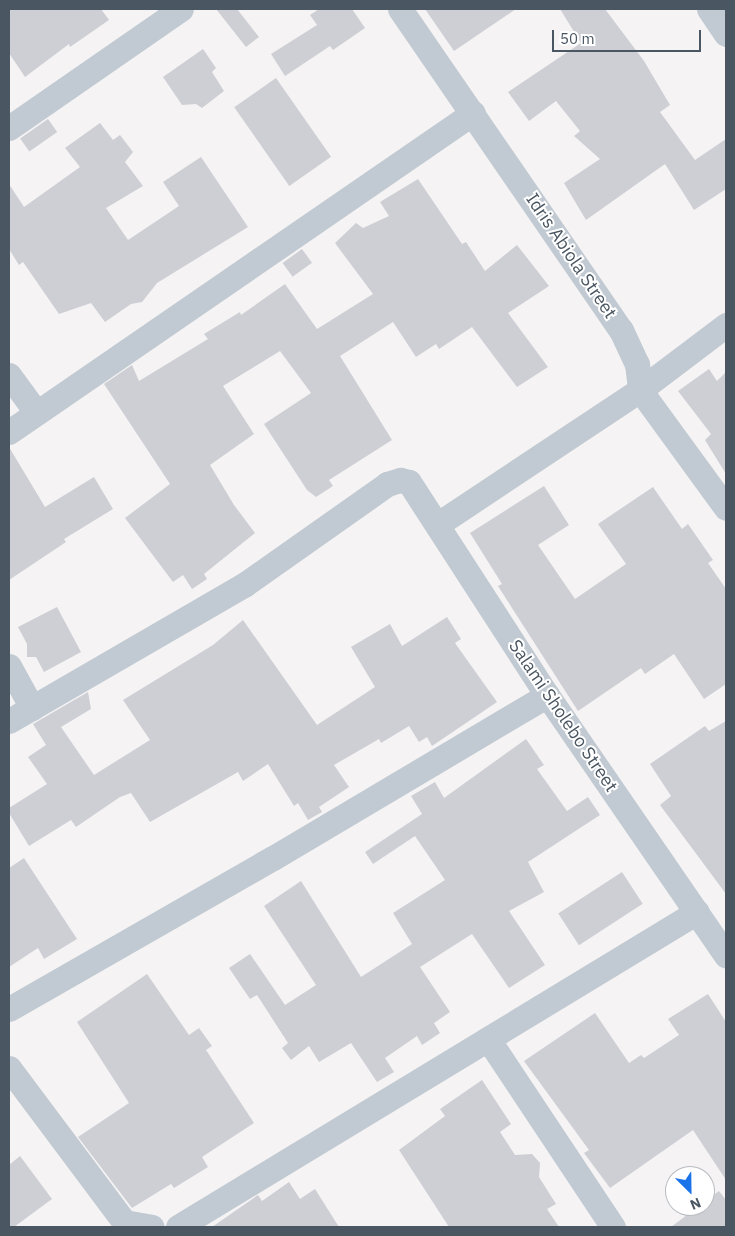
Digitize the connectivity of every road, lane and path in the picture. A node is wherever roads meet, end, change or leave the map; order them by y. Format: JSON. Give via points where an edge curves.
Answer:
{"nodes":[{"id":1,"x":180,"y":9,"type":"edge"},
{"id":2,"x":400,"y":9,"type":"edge"},
{"id":3,"x":709,"y":9,"type":"edge"},
{"id":4,"x":726,"y":34,"type":"edge"},
{"id":5,"x":473,"y":113,"type":"junction"},
{"id":6,"x":9,"y":128,"type":"edge"},
{"id":7,"x":726,"y":324,"type":"edge"},
{"id":8,"x":9,"y":375,"type":"edge"},
{"id":9,"x":640,"y":390,"type":"junction"},
{"id":10,"x":36,"y":412,"type":"junction"},
{"id":11,"x":9,"y":432,"type":"edge"},
{"id":12,"x":726,"y":510,"type":"edge"},
{"id":13,"x":438,"y":524,"type":"junction"},
{"id":14,"x":9,"y":666,"type":"edge"},
{"id":15,"x":547,"y":695,"type":"junction"},
{"id":16,"x":32,"y":708,"type":"junction"},
{"id":17,"x":9,"y":721,"type":"edge"},
{"id":18,"x":697,"y":912,"type":"junction"},
{"id":19,"x":726,"y":954,"type":"edge"},
{"id":20,"x":9,"y":1009,"type":"edge"},
{"id":21,"x":488,"y":1039,"type":"junction"},
{"id":22,"x":9,"y":1068,"type":"edge"},
{"id":23,"x":152,"y":1227,"type":"edge"},
{"id":24,"x":178,"y":1227,"type":"edge"},
{"id":25,"x":612,"y":1227,"type":"edge"}],
"edges":[{"from":1,"to":6,"type":"street"},
{"from":2,"to":5,"type":"street","name":"Idris Abiola Street"},
{"from":3,"to":4,"type":"street"},
{"from":5,"to":9,"type":"street","name":"Idris Abiola Street","via":[[621,330],[637,364]]},
{"from":5,"to":10,"type":"street"},
{"from":7,"to":9,"type":"street"},
{"from":8,"to":10,"type":"street"},
{"from":9,"to":12,"type":"street","name":"Idris Abiola Street"},
{"from":9,"to":13,"type":"street"},
{"from":10,"to":11,"type":"street"},
{"from":13,"to":15,"type":"street","name":"Salami Sholebo Street"},
{"from":13,"to":16,"type":"street","name":"Salami Sholebo Street","via":[[409,482],[400,480],[387,484],[244,585]]},
{"from":14,"to":16,"type":"street"},
{"from":15,"to":18,"type":"street","name":"Salami Sholebo Street"},
{"from":15,"to":20,"type":"street","via":[[273,858]]},
{"from":16,"to":17,"type":"street"},
{"from":18,"to":19,"type":"street","name":"Salami Sholebo Street"},
{"from":18,"to":21,"type":"street"},
{"from":21,"to":24,"type":"street"},
{"from":21,"to":25,"type":"street"},
{"from":22,"to":23,"type":"street","via":[[124,1222]]}]}
